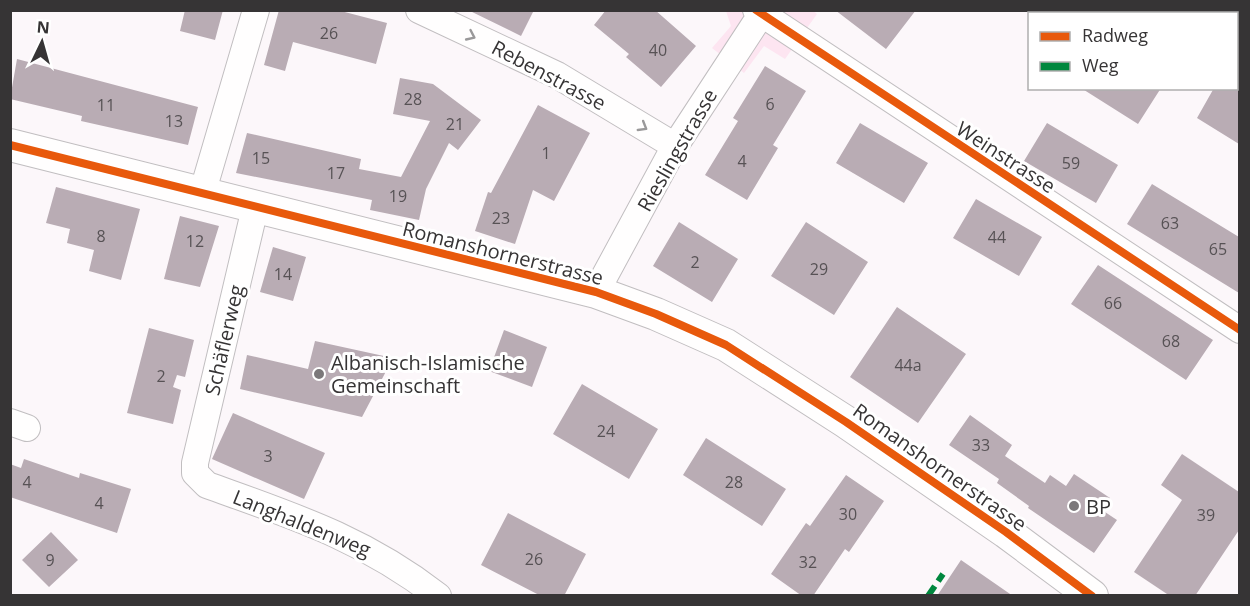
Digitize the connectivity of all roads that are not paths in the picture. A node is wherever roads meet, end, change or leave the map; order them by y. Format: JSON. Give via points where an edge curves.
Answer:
{"nodes":[{"id":1,"x":256,"y":10,"type":"edge"},
{"id":2,"x":418,"y":10,"type":"edge"},
{"id":3,"x":760,"y":12,"type":"edge"},
{"id":4,"x":10,"y":145,"type":"edge"},
{"id":5,"x":675,"y":147,"type":"junction"},
{"id":6,"x":202,"y":194,"type":"junction"},
{"id":7,"x":255,"y":208,"type":"junction"},
{"id":8,"x":596,"y":292,"type":"junction"},
{"id":9,"x":1239,"y":330,"type":"edge"},
{"id":10,"x":195,"y":473,"type":"joint"},
{"id":11,"x":438,"y":596,"type":"edge"},
{"id":12,"x":1092,"y":596,"type":"edge"}],
"edges":[{"from":1,"to":6,"type":"street"},
{"from":2,"to":5,"type":"street","name":"Rebenstrasse","one_way":true,"via":[[557,75]]},
{"from":3,"to":5,"type":"street","name":"Rieslingstrasse"},
{"from":3,"to":9,"type":"street","name":"Weinstrasse"},
{"from":4,"to":6,"type":"street","name":"Romanshornerstrasse"},
{"from":5,"to":8,"type":"street","name":"Rieslingstrasse"},
{"from":6,"to":7,"type":"street","name":"Romanshornerstrasse"},
{"from":7,"to":8,"type":"street","name":"Romanshornerstrasse"},
{"from":7,"to":10,"type":"street","name":"Schäflerweg"},
{"from":8,"to":12,"type":"street","name":"Romanshornerstrasse","via":[[726,345],[846,422]]},
{"from":10,"to":11,"type":"street","name":"Langhaldenweg","via":[[207,485],[341,535],[385,558]]}]}
